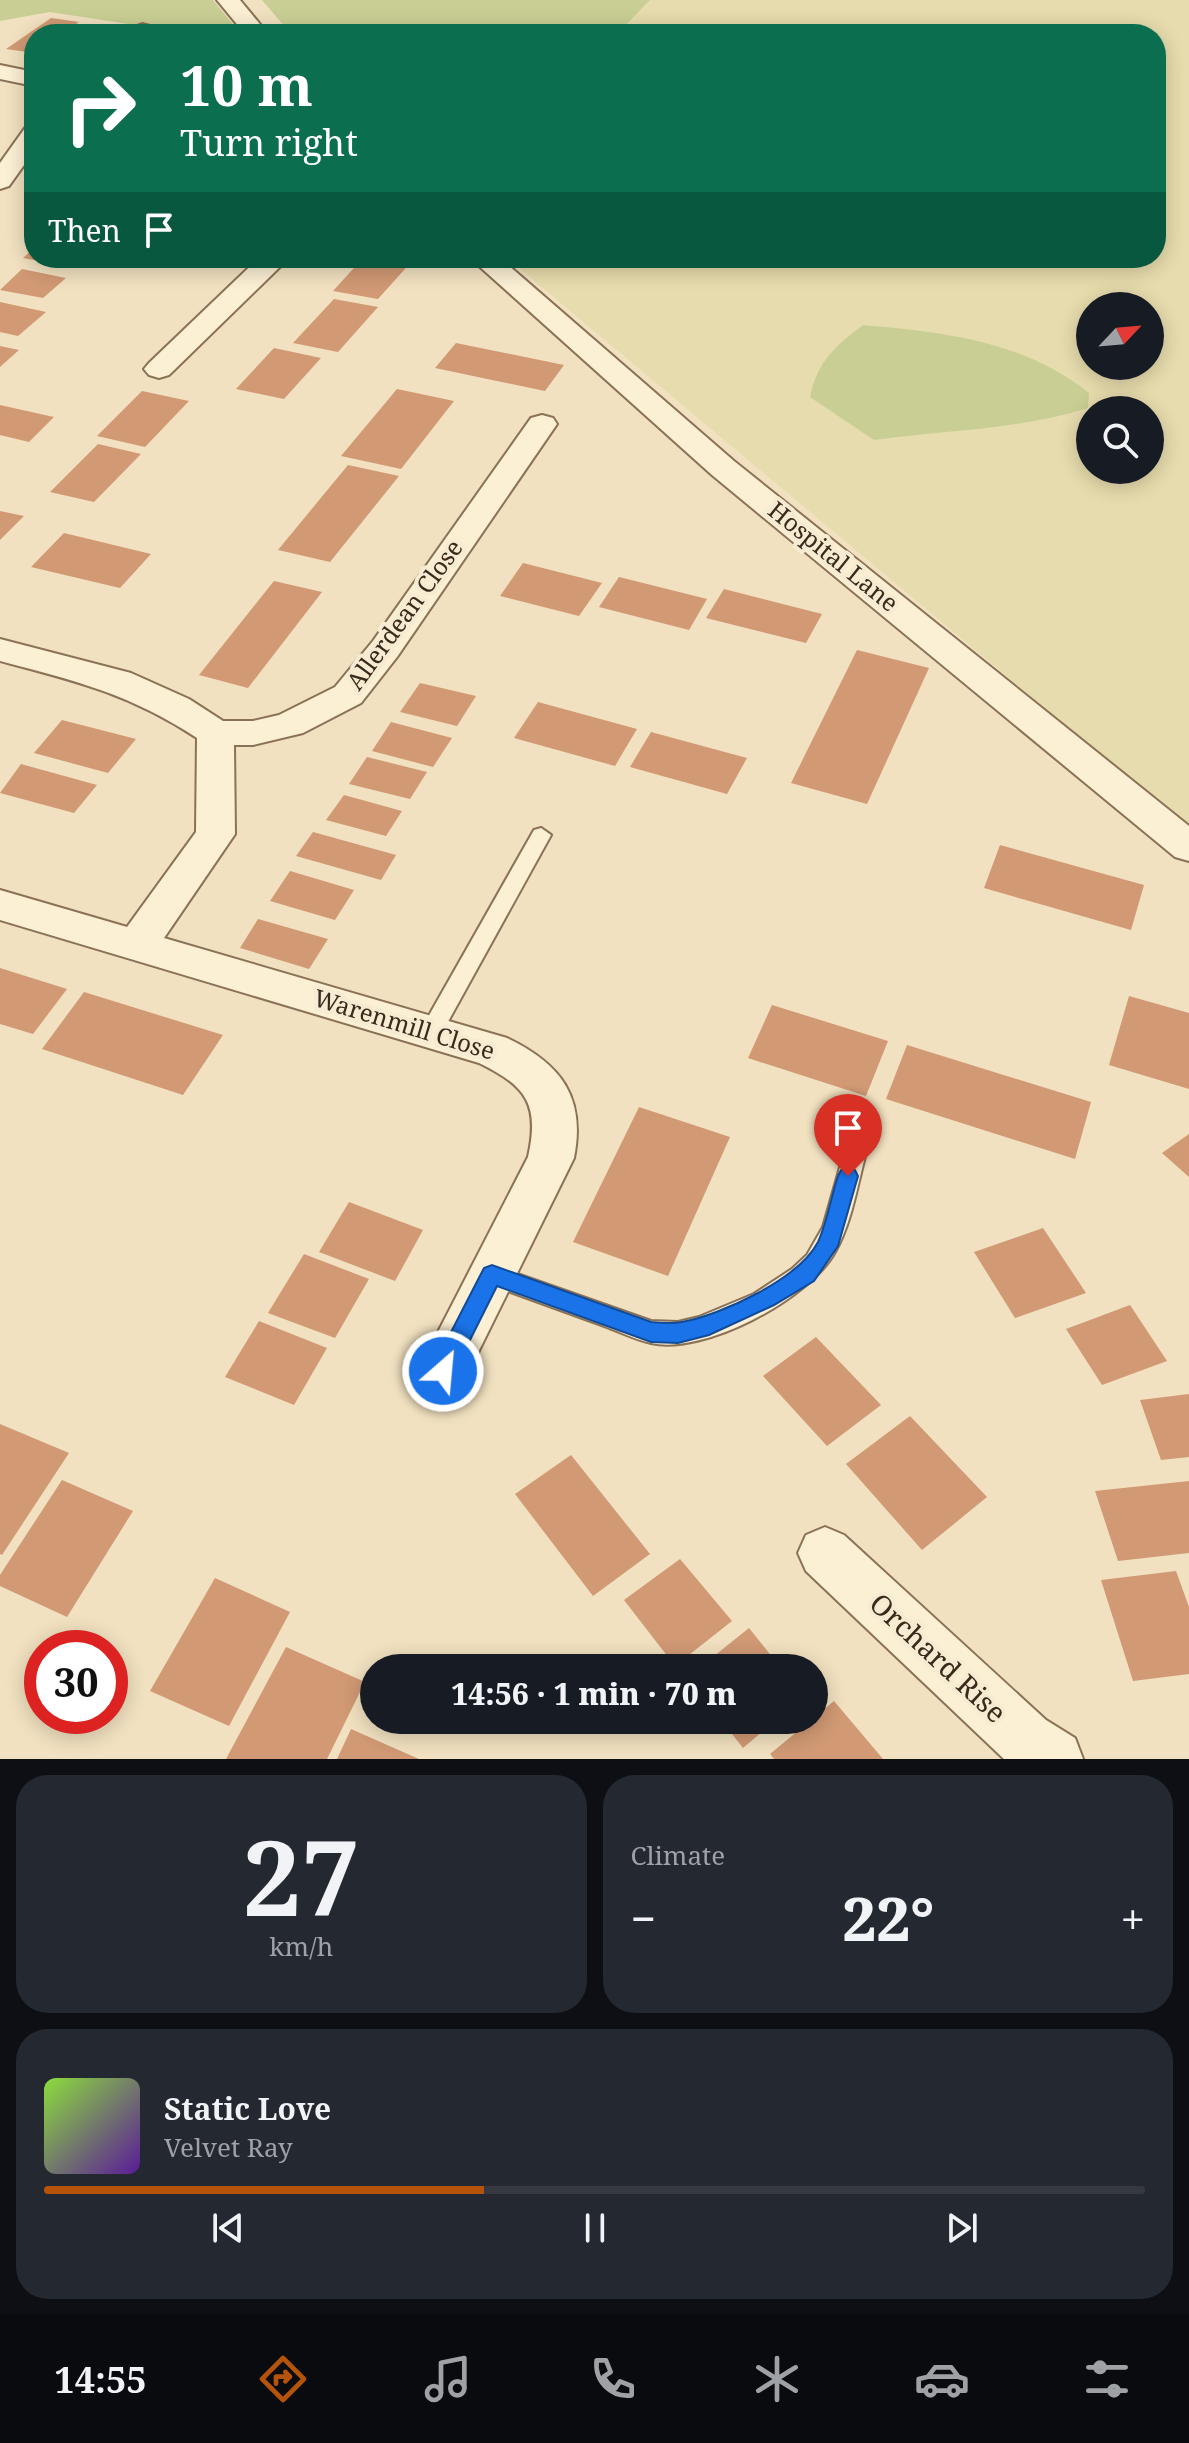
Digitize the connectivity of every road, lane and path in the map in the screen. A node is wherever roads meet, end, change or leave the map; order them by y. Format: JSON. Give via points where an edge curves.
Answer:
{"nodes":[{"id":1,"x":228,"y":0,"type":"edge"},
{"id":2,"x":248,"y":24,"type":"edge"},
{"id":3,"x":0,"y":72,"type":"edge"},
{"id":4,"x":24,"y":77,"type":"edge"},
{"id":5,"x":265,"y":268,"type":"edge"},
{"id":6,"x":495,"y":268,"type":"edge"},
{"id":7,"x":159,"y":369,"type":"dead end"},
{"id":8,"x":542,"y":424,"type":"dead end"},
{"id":9,"x":0,"y":650,"type":"edge"},
{"id":10,"x":216,"y":733,"type":"junction"},
{"id":11,"x":541,"y":835,"type":"dead end"},
{"id":12,"x":1189,"y":847,"type":"edge"},
{"id":13,"x":0,"y":905,"type":"edge"},
{"id":14,"x":137,"y":945,"type":"junction"},
{"id":15,"x":431,"y":1032,"type":"junction"},
{"id":16,"x":855,"y":1153,"type":"dead end"},
{"id":17,"x":492,"y":1275,"type":"junction"},
{"id":18,"x":443,"y":1371,"type":"dead end"},
{"id":19,"x":825,"y":1553,"type":"dead end"},
{"id":20,"x":1054,"y":1759,"type":"edge"}],
"edges":[{"from":1,"to":2,"type":"street"},
{"from":3,"to":4,"type":"street"},
{"from":5,"to":7,"type":"street"},
{"from":6,"to":12,"type":"street","name":"Hospital Lane","via":[[723,468]]},
{"from":8,"to":10,"type":"street","name":"Allerdean Close","via":[[348,695],[290,724],[253,733]]},
{"from":9,"to":10,"type":"street","via":[[118,681],[176,707]]},
{"from":10,"to":14,"type":"street","via":[[215,834]]},
{"from":11,"to":15,"type":"lane"},
{"from":13,"to":14,"type":"street","name":"Warenmill Close"},
{"from":14,"to":15,"type":"street","name":"Warenmill Close"},
{"from":15,"to":17,"type":"street","name":"Warenmill Close","via":[[515,1060],[549,1093],[556,1114],[551,1158]]},
{"from":16,"to":17,"type":"lane","via":[[827,1246],[806,1274],[701,1328],[651,1332]]},
{"from":17,"to":18,"type":"street","name":"Warenmill Close"},
{"from":19,"to":20,"type":"street","name":"Orchard Rise","via":[[1026,1740]]}]}
